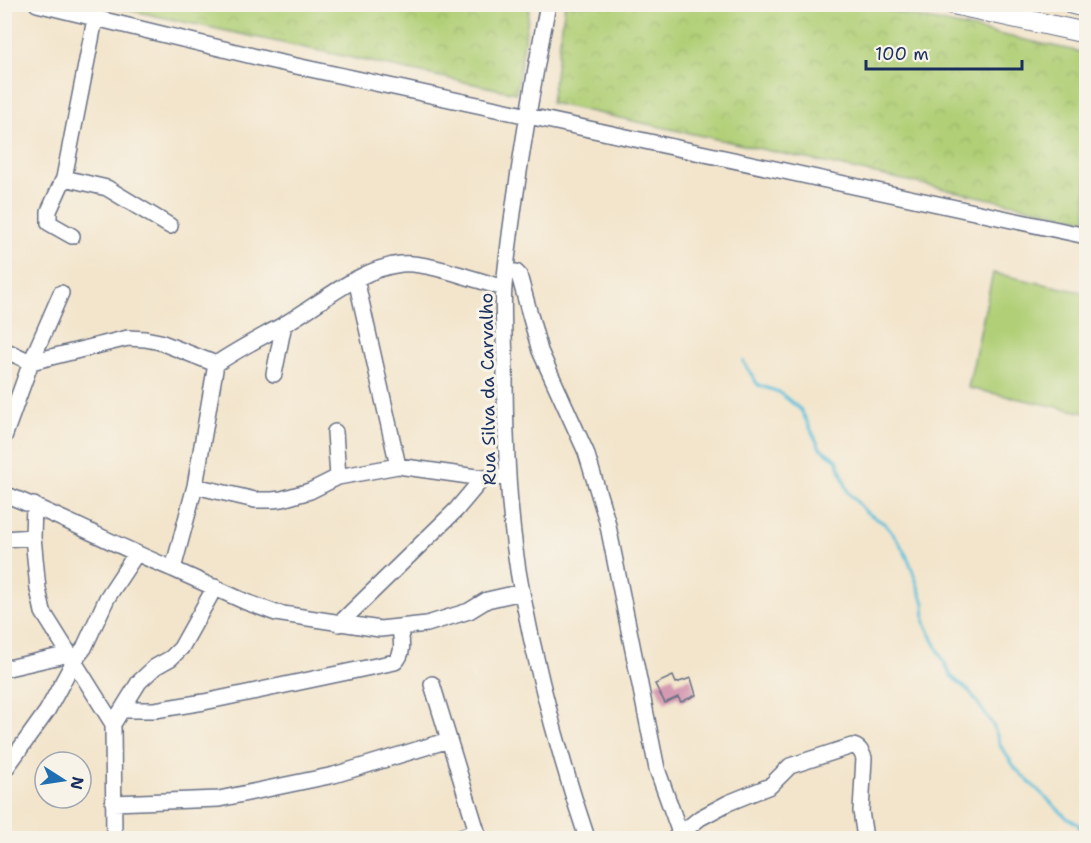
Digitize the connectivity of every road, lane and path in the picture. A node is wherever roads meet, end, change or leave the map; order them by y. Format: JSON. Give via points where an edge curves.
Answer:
{"nodes":[{"id":1,"x":37,"y":4,"type":"edge"},
{"id":2,"x":548,"y":4,"type":"edge"},
{"id":3,"x":953,"y":4,"type":"edge"},
{"id":4,"x":1073,"y":4,"type":"edge"},
{"id":5,"x":1086,"y":7,"type":"edge"},
{"id":6,"x":95,"y":19,"type":"junction"},
{"id":7,"x":1086,"y":33,"type":"edge"},
{"id":8,"x":528,"y":116,"type":"junction"},
{"id":9,"x":64,"y":178,"type":"junction"},
{"id":10,"x":170,"y":226,"type":"dead end"},
{"id":11,"x":72,"y":236,"type":"dead end"},
{"id":12,"x":1086,"y":236,"type":"edge"},
{"id":13,"x":507,"y":271,"type":"junction"},
{"id":14,"x":356,"y":279,"type":"junction"},
{"id":15,"x":504,"y":288,"type":"junction"},
{"id":16,"x":61,"y":293,"type":"dead end"},
{"id":17,"x":284,"y":324,"type":"junction"},
{"id":18,"x":4,"y":350,"type":"edge"},
{"id":19,"x":31,"y":362,"type":"junction"},
{"id":20,"x":216,"y":364,"type":"junction"},
{"id":21,"x":274,"y":374,"type":"dead end"},
{"id":22,"x":335,"y":432,"type":"dead end"},
{"id":23,"x":5,"y":433,"type":"edge"},
{"id":24,"x":398,"y":466,"type":"junction"},
{"id":25,"x":338,"y":477,"type":"junction"},
{"id":26,"x":507,"y":477,"type":"junction"},
{"id":27,"x":483,"y":478,"type":"junction"},
{"id":28,"x":195,"y":486,"type":"junction"},
{"id":29,"x":4,"y":494,"type":"edge"},
{"id":30,"x":34,"y":505,"type":"junction"},
{"id":31,"x":33,"y":537,"type":"junction"},
{"id":32,"x":4,"y":539,"type":"edge"},
{"id":33,"x":136,"y":554,"type":"junction"},
{"id":34,"x":173,"y":569,"type":"junction"},
{"id":35,"x":215,"y":587,"type":"junction"},
{"id":36,"x":522,"y":592,"type":"junction"},
{"id":37,"x":339,"y":624,"type":"junction"},
{"id":38,"x":400,"y":628,"type":"junction"},
{"id":39,"x":71,"y":658,"type":"junction"},
{"id":40,"x":4,"y":669,"type":"edge"},
{"id":41,"x":432,"y":684,"type":"dead end"},
{"id":42,"x":122,"y":710,"type":"junction"},
{"id":43,"x":113,"y":724,"type":"junction"},
{"id":44,"x":449,"y":740,"type":"junction"},
{"id":45,"x":4,"y":771,"type":"edge"},
{"id":46,"x":113,"y":803,"type":"junction"},
{"id":47,"x":478,"y":835,"type":"edge"},
{"id":48,"x":677,"y":836,"type":"edge"},
{"id":49,"x":114,"y":838,"type":"edge"},
{"id":50,"x":458,"y":838,"type":"edge"},
{"id":51,"x":587,"y":838,"type":"edge"},
{"id":52,"x":865,"y":838,"type":"edge"}],
"edges":[{"from":1,"to":6,"type":"street"},
{"from":2,"to":8,"type":"street","name":"Rua Silva da Carvalho"},
{"from":3,"to":7,"type":"main road"},
{"from":4,"to":5,"type":"main road"},
{"from":6,"to":8,"type":"street"},
{"from":6,"to":9,"type":"street"},
{"from":8,"to":12,"type":"street"},
{"from":8,"to":13,"type":"street","name":"Rua Silva da Carvalho"},
{"from":9,"to":10,"type":"street","via":[[107,188]]},
{"from":9,"to":11,"type":"street","via":[[49,211],[49,223]]},
{"from":13,"to":15,"type":"street","name":"Rua Silva da Carvalho"},
{"from":13,"to":48,"type":"street","via":[[519,275],[540,351],[586,452],[602,502],[657,769]]},
{"from":14,"to":15,"type":"street","via":[[402,264],[423,265]]},
{"from":14,"to":17,"type":"street"},
{"from":14,"to":24,"type":"street"},
{"from":15,"to":26,"type":"street","name":"Rua Silva da Carvalho"},
{"from":16,"to":19,"type":"street"},
{"from":17,"to":20,"type":"street"},
{"from":17,"to":21,"type":"street"},
{"from":18,"to":19,"type":"street"},
{"from":19,"to":20,"type":"street","via":[[128,338],[160,342]]},
{"from":19,"to":23,"type":"street"},
{"from":20,"to":28,"type":"street"},
{"from":22,"to":25,"type":"street"},
{"from":24,"to":25,"type":"street"},
{"from":24,"to":27,"type":"street"},
{"from":25,"to":28,"type":"street","via":[[310,491],[272,500],[255,500]]},
{"from":26,"to":27,"type":"street"},
{"from":26,"to":36,"type":"street","name":"Rua Silva da Carvalho"},
{"from":27,"to":37,"type":"street","via":[[456,510]]},
{"from":28,"to":34,"type":"street"},
{"from":29,"to":30,"type":"street"},
{"from":30,"to":31,"type":"street"},
{"from":30,"to":33,"type":"street"},
{"from":31,"to":32,"type":"street"},
{"from":31,"to":39,"type":"street","via":[[43,612]]},
{"from":33,"to":34,"type":"street"},
{"from":33,"to":39,"type":"street","via":[[107,598],[84,648]]},
{"from":34,"to":35,"type":"street"},
{"from":35,"to":37,"type":"street","via":[[276,613]]},
{"from":35,"to":42,"type":"street","via":[[181,648],[139,682]]},
{"from":36,"to":38,"type":"street","via":[[487,600],[437,621]]},
{"from":36,"to":51,"type":"street","name":"Rua Silva da Carvalho","via":[[545,694]]},
{"from":37,"to":38,"type":"street"},
{"from":38,"to":42,"type":"street","via":[[402,651],[395,662],[204,702],[155,710]]},
{"from":39,"to":40,"type":"street"},
{"from":39,"to":43,"type":"street"},
{"from":39,"to":45,"type":"street","via":[[47,711]]},
{"from":41,"to":44,"type":"street"},
{"from":42,"to":43,"type":"street"},
{"from":43,"to":46,"type":"street"},
{"from":44,"to":46,"type":"street","via":[[334,775],[219,799]]},
{"from":44,"to":47,"type":"street"},
{"from":46,"to":49,"type":"street"},
{"from":47,"to":50,"type":"street"},
{"from":48,"to":52,"type":"street","via":[[700,818],[770,786],[790,766],[852,746],[864,758],[861,811]]}]}
